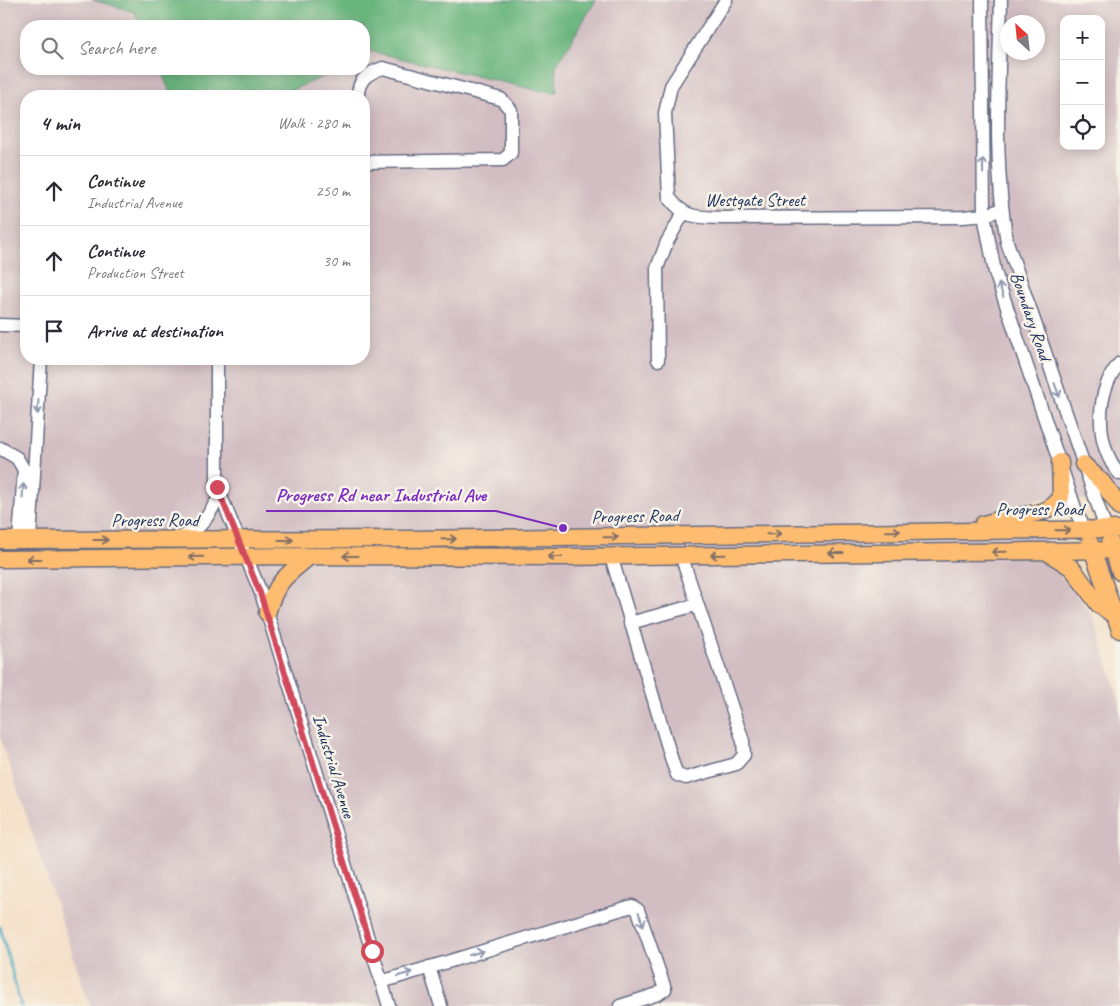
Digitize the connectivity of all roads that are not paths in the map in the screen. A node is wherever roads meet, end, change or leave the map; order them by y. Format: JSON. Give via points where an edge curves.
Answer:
{"nodes":[{"id":1,"x":726,"y":0,"type":"edge"},
{"id":2,"x":982,"y":0,"type":"edge"},
{"id":3,"x":1001,"y":0,"type":"edge"},
{"id":4,"x":370,"y":74,"type":"edge"},
{"id":5,"x":367,"y":75,"type":"edge"},
{"id":6,"x":359,"y":90,"type":"edge"},
{"id":7,"x":370,"y":162,"type":"edge"},
{"id":8,"x":1002,"y":210,"type":"junction"},
{"id":9,"x":684,"y":212,"type":"junction"},
{"id":10,"x":984,"y":215,"type":"junction"},
{"id":11,"x":0,"y":325,"type":"edge"},
{"id":12,"x":20,"y":326,"type":"edge"},
{"id":13,"x":658,"y":360,"type":"dead end"},
{"id":14,"x":1120,"y":363,"type":"edge"},
{"id":15,"x":40,"y":365,"type":"edge"},
{"id":16,"x":216,"y":365,"type":"edge"},
{"id":17,"x":0,"y":448,"type":"edge"},
{"id":18,"x":1060,"y":462,"type":"junction"},
{"id":19,"x":1083,"y":464,"type":"junction"},
{"id":20,"x":1120,"y":474,"type":"edge"},
{"id":21,"x":220,"y":496,"type":"junction"},
{"id":22,"x":1120,"y":507,"type":"edge"},
{"id":23,"x":1085,"y":529,"type":"junction"},
{"id":24,"x":1113,"y":529,"type":"edge"},
{"id":25,"x":962,"y":530,"type":"junction"},
{"id":26,"x":238,"y":539,"type":"junction"},
{"id":27,"x":0,"y":540,"type":"edge"},
{"id":28,"x":25,"y":540,"type":"junction"},
{"id":29,"x":175,"y":540,"type":"junction"},
{"id":30,"x":1117,"y":550,"type":"edge"},
{"id":31,"x":1093,"y":551,"type":"junction"},
{"id":32,"x":1047,"y":552,"type":"junction"},
{"id":33,"x":680,"y":555,"type":"junction"},
{"id":34,"x":310,"y":556,"type":"junction"},
{"id":35,"x":611,"y":556,"type":"junction"},
{"id":36,"x":245,"y":557,"type":"junction"},
{"id":37,"x":0,"y":559,"type":"edge"},
{"id":38,"x":1120,"y":572,"type":"edge"},
{"id":39,"x":696,"y":605,"type":"junction"},
{"id":40,"x":267,"y":613,"type":"junction"},
{"id":41,"x":630,"y":623,"type":"junction"},
{"id":42,"x":1118,"y":623,"type":"edge"},
{"id":43,"x":429,"y":967,"type":"junction"},
{"id":44,"x":381,"y":982,"type":"junction"},
{"id":45,"x":389,"y":1006,"type":"edge"},
{"id":46,"x":441,"y":1006,"type":"edge"},
{"id":47,"x":620,"y":1006,"type":"edge"}],
"edges":[{"from":1,"to":9,"type":"street","name":"Westgate Street","via":[[671,86],[665,113],[669,197]]},
{"from":10,"to":2,"type":"street","name":"Boundary Road","one_way":true},
{"from":3,"to":8,"type":"street","name":"Boundary Road","via":[[998,148]]},
{"from":4,"to":7,"type":"street","via":[[383,68],[501,99],[511,110],[511,153],[503,160]]},
{"from":5,"to":6,"type":"street","via":[[360,82]]},
{"from":8,"to":10,"type":"street","name":"Westgate Street"},
{"from":8,"to":19,"type":"street","name":"Boundary Road","one_way":true,"via":[[1007,242]]},
{"from":9,"to":10,"type":"street","name":"Westgate Street","via":[[690,216],[725,218]]},
{"from":9,"to":13,"type":"street","via":[[657,268]]},
{"from":18,"to":10,"type":"street","name":"Boundary Road","one_way":true,"via":[[995,272]]},
{"from":11,"to":12,"type":"street"},
{"from":14,"to":20,"type":"street","via":[[1110,375],[1101,431],[1107,451]]},
{"from":15,"to":28,"type":"street","one_way":true},
{"from":16,"to":21,"type":"street","name":"Industrial Avenue","via":[[216,478]]},
{"from":28,"to":17,"type":"street","one_way":true,"via":[[24,470],[17,458]]},
{"from":18,"to":23,"type":"street","name":"Boundary Road"},
{"from":18,"to":25,"type":"main road","via":[[1061,497],[1051,508]]},
{"from":19,"to":22,"type":"main road","via":[[1102,482]]},
{"from":19,"to":24,"type":"street","name":"Boundary Road"},
{"from":21,"to":26,"type":"street","name":"Industrial Avenue"},
{"from":21,"to":29,"type":"street","via":[[196,530]]},
{"from":23,"to":24,"type":"main road","name":"Progress Road"},
{"from":25,"to":23,"type":"main road","name":"Progress Road","one_way":true},
{"from":23,"to":31,"type":"main road","name":"Boundary Road"},
{"from":24,"to":30,"type":"main road","name":"Boundary Road"},
{"from":26,"to":25,"type":"main road","name":"Progress Road","one_way":true,"via":[[451,539]]},
{"from":26,"to":29,"type":"main road","name":"Progress Road"},
{"from":26,"to":36,"type":"street","name":"Industrial Avenue"},
{"from":27,"to":28,"type":"main road","name":"Progress Road"},
{"from":28,"to":29,"type":"main road","name":"Progress Road","one_way":true},
{"from":30,"to":31,"type":"main road"},
{"from":30,"to":38,"type":"main road","name":"Boundary Road"},
{"from":31,"to":32,"type":"main road"},
{"from":31,"to":42,"type":"main road","name":"Boundary Road"},
{"from":32,"to":33,"type":"main road","one_way":true},
{"from":32,"to":42,"type":"main road","via":[[1072,568]]},
{"from":33,"to":35,"type":"main road"},
{"from":33,"to":39,"type":"street"},
{"from":35,"to":34,"type":"main road","one_way":true},
{"from":34,"to":36,"type":"main road"},
{"from":34,"to":40,"type":"main road","via":[[280,581],[273,591]]},
{"from":35,"to":41,"type":"street"},
{"from":36,"to":37,"type":"main road","one_way":true},
{"from":36,"to":40,"type":"street","name":"Industrial Avenue"},
{"from":39,"to":41,"type":"street"},
{"from":39,"to":41,"type":"street","via":[[743,741],[744,755],[736,764],[686,778],[677,775],[672,764]]},
{"from":40,"to":44,"type":"street","name":"Industrial Avenue"},
{"from":44,"to":43,"type":"street","one_way":true},
{"from":43,"to":46,"type":"street"},
{"from":43,"to":47,"type":"street","one_way":true,"via":[[632,906],[638,910],[665,989]]},
{"from":44,"to":45,"type":"street","name":"Industrial Avenue"}]}
